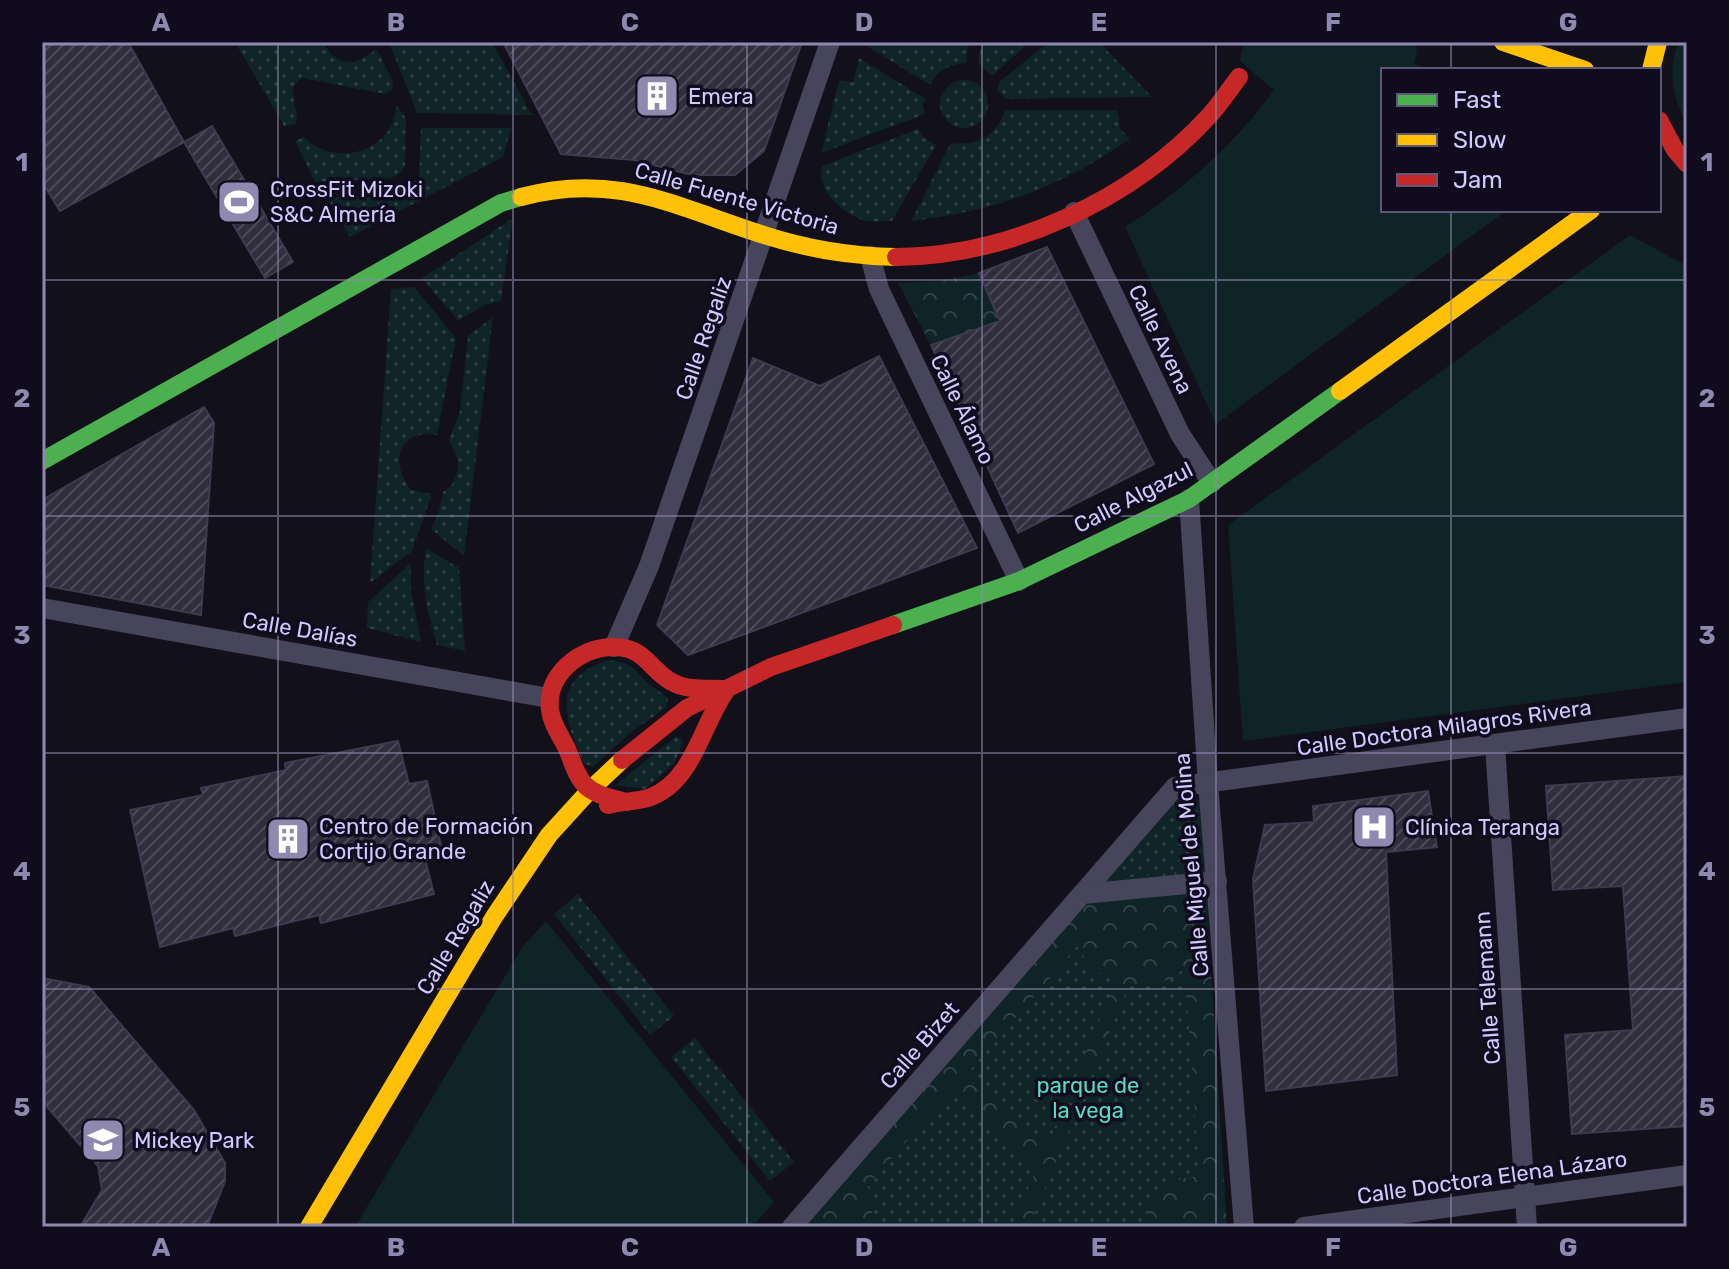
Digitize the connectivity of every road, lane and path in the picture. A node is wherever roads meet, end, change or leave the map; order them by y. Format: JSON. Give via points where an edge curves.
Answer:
{"nodes":[{"id":1,"x":830,"y":42,"type":"edge"},
{"id":2,"x":1503,"y":42,"type":"edge"},
{"id":3,"x":1658,"y":42,"type":"edge"},
{"id":4,"x":1579,"y":68,"type":"edge"},
{"id":5,"x":1652,"y":68,"type":"edge"},
{"id":6,"x":1239,"y":77,"type":"dead end"},
{"id":7,"x":1661,"y":127,"type":"edge"},
{"id":8,"x":1687,"y":166,"type":"edge"},
{"id":9,"x":1663,"y":169,"type":"dead end"},
{"id":10,"x":1074,"y":212,"type":"junction"},
{"id":11,"x":1588,"y":212,"type":"edge"},
{"id":12,"x":764,"y":235,"type":"junction"},
{"id":13,"x":870,"y":256,"type":"junction"},
{"id":14,"x":42,"y":461,"type":"edge"},
{"id":15,"x":1212,"y":483,"type":"junction"},
{"id":16,"x":1189,"y":499,"type":"junction"},
{"id":17,"x":1019,"y":581,"type":"junction"},
{"id":18,"x":42,"y":608,"type":"edge"},
{"id":19,"x":614,"y":647,"type":"junction"},
{"id":20,"x":664,"y":678,"type":"junction"},
{"id":21,"x":728,"y":689,"type":"junction"},
{"id":22,"x":549,"y":698,"type":"junction"},
{"id":23,"x":687,"y":708,"type":"junction"},
{"id":24,"x":1687,"y":718,"type":"edge"},
{"id":25,"x":698,"y":738,"type":"junction"},
{"id":26,"x":1495,"y":745,"type":"junction"},
{"id":27,"x":575,"y":765,"type":"junction"},
{"id":28,"x":1208,"y":783,"type":"junction"},
{"id":29,"x":590,"y":790,"type":"junction"},
{"id":30,"x":626,"y":802,"type":"junction"},
{"id":31,"x":564,"y":817,"type":"junction"},
{"id":32,"x":1217,"y":881,"type":"junction"},
{"id":33,"x":1082,"y":894,"type":"junction"},
{"id":34,"x":1687,"y":1175,"type":"edge"},
{"id":35,"x":1524,"y":1195,"type":"junction"},
{"id":36,"x":309,"y":1227,"type":"edge"},
{"id":37,"x":792,"y":1227,"type":"edge"},
{"id":38,"x":1244,"y":1227,"type":"edge"},
{"id":39,"x":1304,"y":1227,"type":"edge"},
{"id":40,"x":1527,"y":1227,"type":"edge"}],
"edges":[{"from":1,"to":12,"type":"street","name":"Calle Regaliz"},
{"from":2,"to":4,"type":"street"},
{"from":3,"to":5,"type":"street"},
{"from":6,"to":10,"type":"street","name":"Calle Fuente Victoria","via":[[1207,118],[1168,154],[1118,190]]},
{"from":7,"to":8,"type":"street"},
{"from":8,"to":9,"type":"street"},
{"from":10,"to":13,"type":"street","name":"Calle Fuente Victoria","via":[[980,246],[922,256]]},
{"from":10,"to":15,"type":"street","name":"Calle Avena","via":[[1180,434]]},
{"from":11,"to":15,"type":"street","name":"Calle Algazul"},
{"from":12,"to":13,"type":"street","name":"Calle Fuente Victoria","via":[[837,254]]},
{"from":12,"to":14,"type":"street","name":"Calle Fuente Victoria","via":[[639,191],[592,185],[537,190],[501,203]]},
{"from":12,"to":19,"type":"street","name":"Calle Regaliz","via":[[649,566]]},
{"from":13,"to":17,"type":"street","name":"Calle Álamo","via":[[879,289]]},
{"from":15,"to":16,"type":"street","name":"Calle Algazul"},
{"from":16,"to":17,"type":"street","name":"Calle Algazul"},
{"from":16,"to":28,"type":"street","name":"Calle Miguel de Molina"},
{"from":17,"to":21,"type":"street","name":"Calle Algazul","via":[[771,667]]},
{"from":18,"to":22,"type":"street","name":"Calle Dalías"},
{"from":19,"to":20,"type":"street","via":[[649,659]]},
{"from":19,"to":22,"type":"street","via":[[586,652],[566,664]]},
{"from":20,"to":21,"type":"street","via":[[693,688]]},
{"from":20,"to":23,"type":"street"},
{"from":21,"to":23,"type":"street","name":"Calle Algazul"},
{"from":21,"to":25,"type":"street"},
{"from":22,"to":27,"type":"street","via":[[557,732]]},
{"from":23,"to":25,"type":"street"},
{"from":23,"to":29,"type":"street","name":"Calle Regaliz"},
{"from":24,"to":26,"type":"street","name":"Calle Doctora Milagros Rivera"},
{"from":25,"to":30,"type":"street","via":[[687,767],[674,782],[656,795]]},
{"from":26,"to":28,"type":"street","name":"Calle Doctora Milagros Rivera"},
{"from":26,"to":35,"type":"street","name":"Calle Telemann"},
{"from":27,"to":29,"type":"street"},
{"from":27,"to":31,"type":"street"},
{"from":28,"to":32,"type":"street","name":"Calle Miguel de Molina"},
{"from":28,"to":33,"type":"street","name":"Calle Bizet","via":[[1175,787]]},
{"from":29,"to":30,"type":"street"},
{"from":29,"to":31,"type":"street","name":"Calle Regaliz"},
{"from":30,"to":31,"type":"street"},
{"from":31,"to":36,"type":"street","name":"Calle Regaliz","via":[[494,917]]},
{"from":32,"to":33,"type":"street"},
{"from":32,"to":38,"type":"street","name":"Calle Miguel de Molina"},
{"from":33,"to":37,"type":"street","name":"Calle Bizet"},
{"from":34,"to":35,"type":"street","name":"Calle Doctora Elena Lázaro"},
{"from":35,"to":39,"type":"street","name":"Calle Doctora Elena Lázaro"},
{"from":35,"to":40,"type":"street","name":"Calle Telemann"}]}
